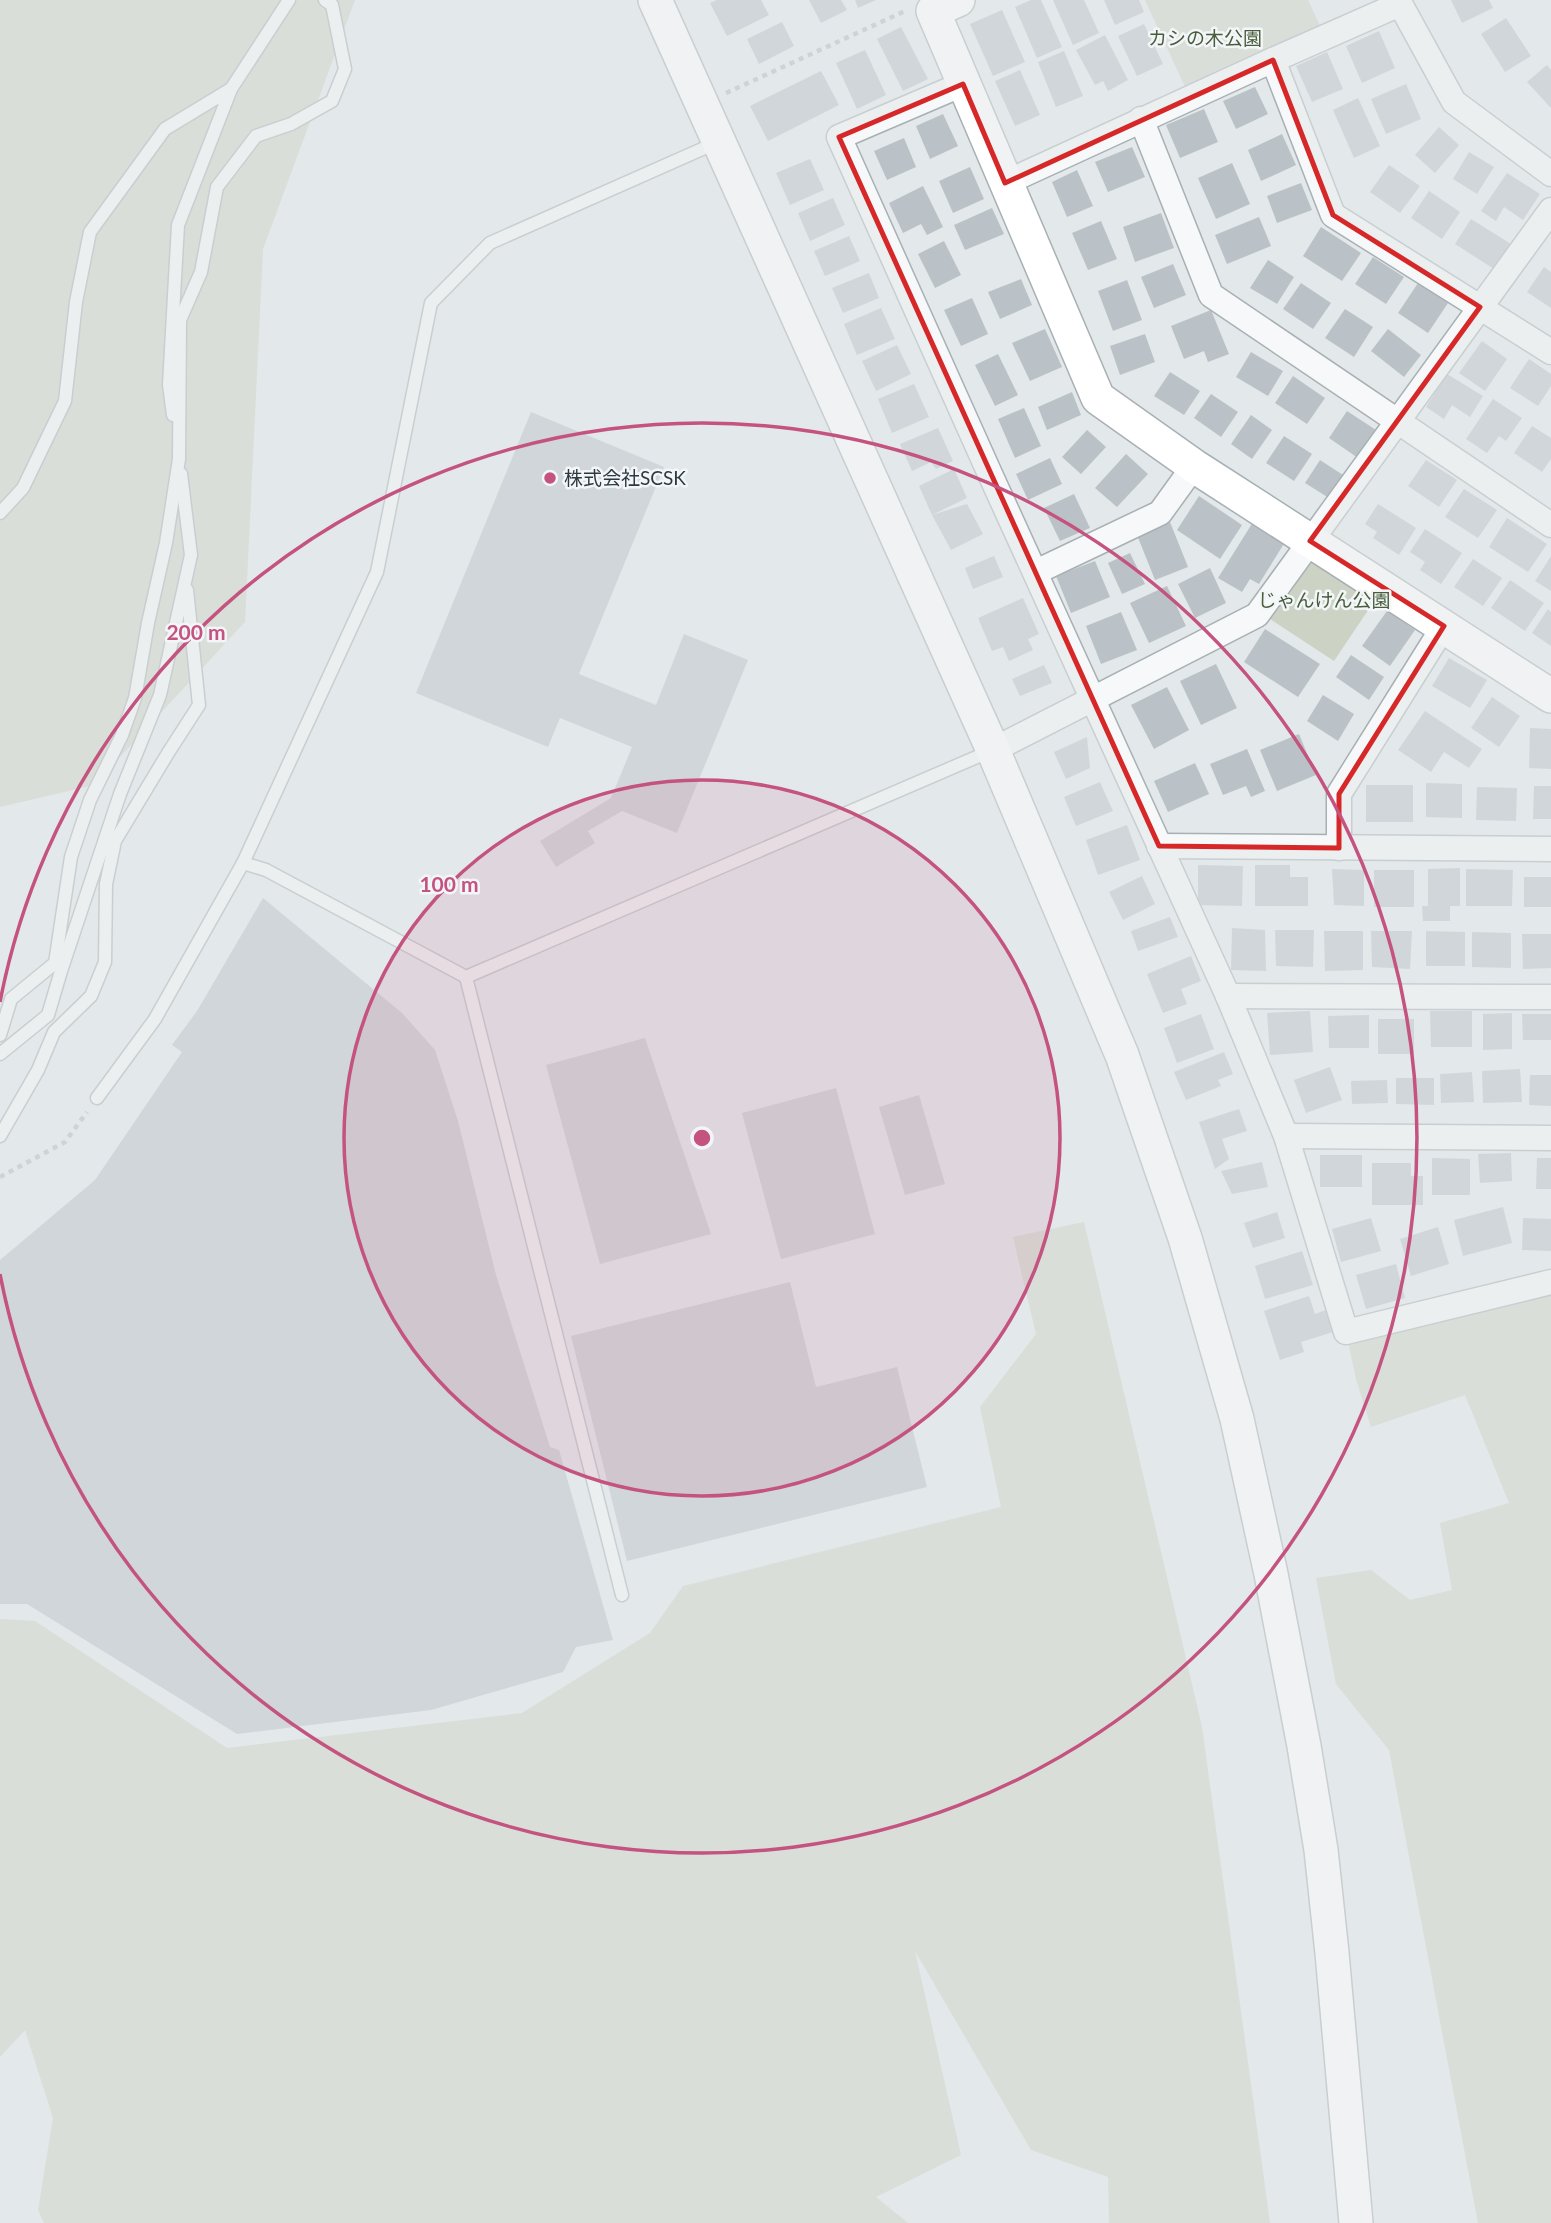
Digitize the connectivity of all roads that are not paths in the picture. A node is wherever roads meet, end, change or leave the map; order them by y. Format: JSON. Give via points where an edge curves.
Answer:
{"nodes":[{"id":1,"x":289,"y":0,"type":"edge"},
{"id":2,"x":325,"y":0,"type":"edge"},
{"id":3,"x":655,"y":0,"type":"edge"},
{"id":4,"x":1399,"y":2,"type":"edge"},
{"id":5,"x":933,"y":4,"type":"edge"},
{"id":6,"x":1273,"y":60,"type":"junction"},
{"id":7,"x":963,"y":84,"type":"junction"},
{"id":8,"x":231,"y":89,"type":"junction"},
{"id":9,"x":1141,"y":120,"type":"junction"},
{"id":10,"x":718,"y":142,"type":"junction"},
{"id":11,"x":1551,"y":174,"type":"edge"},
{"id":12,"x":1004,"y":183,"type":"junction"},
{"id":13,"x":1551,"y":210,"type":"edge"},
{"id":14,"x":1480,"y":307,"type":"junction"},
{"id":15,"x":1551,"y":352,"type":"edge"},
{"id":16,"x":1397,"y":421,"type":"junction"},
{"id":17,"x":179,"y":459,"type":"junction"},
{"id":18,"x":1194,"y":466,"type":"junction"},
{"id":19,"x":0,"y":513,"type":"edge"},
{"id":20,"x":1551,"y":525,"type":"edge"},
{"id":21,"x":1310,"y":541,"type":"junction"},
{"id":22,"x":1036,"y":572,"type":"junction"},
{"id":23,"x":186,"y":579,"type":"junction"},
{"id":24,"x":1444,"y":626,"type":"junction"},
{"id":25,"x":1551,"y":695,"type":"edge"},
{"id":26,"x":1093,"y":700,"type":"junction"},
{"id":27,"x":993,"y":750,"type":"junction"},
{"id":28,"x":1159,"y":846,"type":"junction"},
{"id":29,"x":1339,"y":848,"type":"junction"},
{"id":30,"x":1551,"y":849,"type":"edge"},
{"id":31,"x":243,"y":863,"type":"junction"},
{"id":32,"x":466,"y":977,"type":"junction"},
{"id":33,"x":1228,"y":996,"type":"junction"},
{"id":34,"x":1551,"y":998,"type":"edge"},
{"id":35,"x":0,"y":1035,"type":"edge"},
{"id":36,"x":0,"y":1054,"type":"edge"},
{"id":37,"x":97,"y":1098,"type":"road end"},
{"id":38,"x":0,"y":1136,"type":"edge"},
{"id":39,"x":1286,"y":1136,"type":"junction"},
{"id":40,"x":1551,"y":1138,"type":"edge"},
{"id":41,"x":1551,"y":1283,"type":"edge"},
{"id":42,"x":622,"y":1595,"type":"dead end"},
{"id":43,"x":1356,"y":2223,"type":"edge"}],
"edges":[{"from":1,"to":8,"type":"lane"},
{"from":2,"to":17,"type":"lane","via":[[332,5],[345,69],[332,101],[292,124],[256,136],[217,187],[201,272],[180,320]]},
{"from":3,"to":10,"type":"street"},
{"from":4,"to":6,"type":"street"},
{"from":4,"to":11,"type":"street","via":[[1454,102]]},
{"from":5,"to":7,"type":"street"},
{"from":6,"to":9,"type":"street"},
{"from":6,"to":14,"type":"street","via":[[1333,215]]},
{"from":7,"to":12,"type":"street"},
{"from":7,"to":22,"type":"street","via":[[839,136]]},
{"from":8,"to":17,"type":"lane","via":[[178,225],[169,385]]},
{"from":8,"to":19,"type":"lane","via":[[165,129],[90,232],[76,302],[65,401],[23,488]]},
{"from":9,"to":12,"type":"street"},
{"from":9,"to":16,"type":"street","via":[[1211,295]]},
{"from":10,"to":27,"type":"street"},
{"from":10,"to":31,"type":"lane","via":[[489,243],[431,303],[377,572]]},
{"from":12,"to":18,"type":"street","via":[[1098,398]]},
{"from":13,"to":14,"type":"street"},
{"from":14,"to":15,"type":"street"},
{"from":14,"to":16,"type":"street"},
{"from":16,"to":20,"type":"street"},
{"from":16,"to":21,"type":"street"},
{"from":17,"to":23,"type":"lane","via":[[191,555]]},
{"from":17,"to":35,"type":"lane","via":[[135,698],[90,800],[71,857],[55,963],[11,999]]},
{"from":18,"to":21,"type":"street"},
{"from":18,"to":22,"type":"street","via":[[1160,513]]},
{"from":21,"to":24,"type":"street"},
{"from":21,"to":26,"type":"street","via":[[1257,615]]},
{"from":22,"to":26,"type":"street"},
{"from":23,"to":36,"type":"lane","via":[[160,695],[120,794],[48,1015]]},
{"from":23,"to":38,"type":"lane","via":[[199,705],[115,841],[106,884],[105,962],[90,996],[54,1032]]},
{"from":24,"to":25,"type":"street"},
{"from":24,"to":29,"type":"street","via":[[1339,794]]},
{"from":26,"to":27,"type":"street"},
{"from":26,"to":28,"type":"street"},
{"from":27,"to":32,"type":"lane"},
{"from":27,"to":43,"type":"street","via":[[1122,1055],[1185,1238],[1237,1419],[1271,1574],[1321,1850]]},
{"from":28,"to":29,"type":"street"},
{"from":28,"to":33,"type":"street"},
{"from":29,"to":30,"type":"street"},
{"from":31,"to":32,"type":"lane","via":[[266,870]]},
{"from":31,"to":37,"type":"lane","via":[[155,1019]]},
{"from":32,"to":42,"type":"lane"},
{"from":33,"to":34,"type":"street"},
{"from":33,"to":39,"type":"street"},
{"from":39,"to":40,"type":"street"},
{"from":39,"to":41,"type":"street","via":[[1346,1332]]}]}
